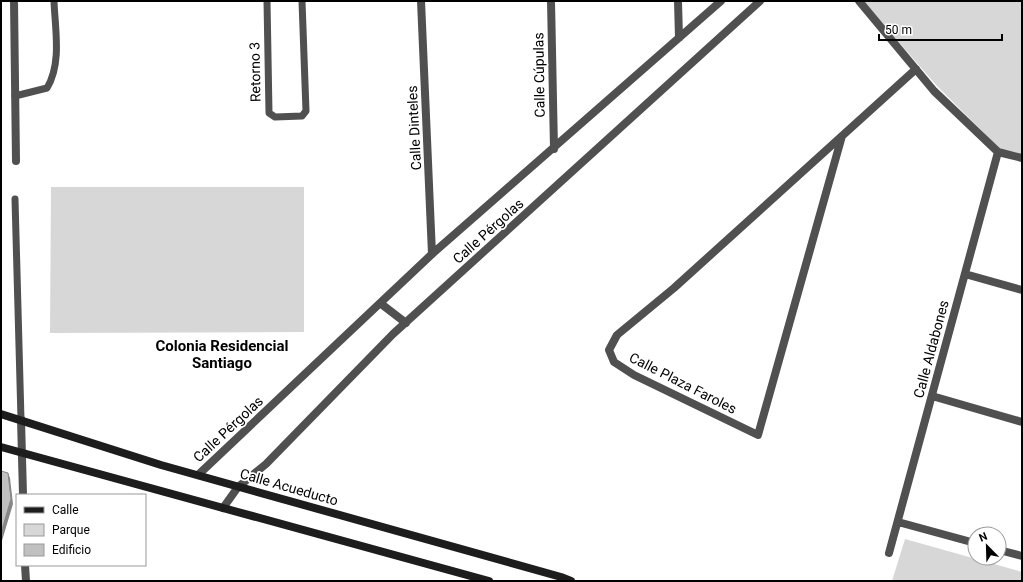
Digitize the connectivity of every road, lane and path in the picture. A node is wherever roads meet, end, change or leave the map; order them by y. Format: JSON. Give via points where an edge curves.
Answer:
{"nodes":[{"id":1,"x":14,"y":1,"type":"edge"},
{"id":2,"x":54,"y":1,"type":"edge"},
{"id":3,"x":268,"y":1,"type":"edge"},
{"id":4,"x":302,"y":1,"type":"edge"},
{"id":5,"x":421,"y":1,"type":"edge"},
{"id":6,"x":551,"y":1,"type":"edge"},
{"id":7,"x":678,"y":1,"type":"edge"},
{"id":8,"x":721,"y":1,"type":"edge"},
{"id":9,"x":760,"y":1,"type":"edge"},
{"id":10,"x":860,"y":1,"type":"edge"},
{"id":11,"x":679,"y":38,"type":"junction"},
{"id":12,"x":916,"y":69,"type":"junction"},
{"id":13,"x":16,"y":96,"type":"junction"},
{"id":14,"x":842,"y":136,"type":"junction"},
{"id":15,"x":554,"y":149,"type":"junction"},
{"id":16,"x":998,"y":152,"type":"junction"},
{"id":17,"x":1022,"y":158,"type":"edge"},
{"id":18,"x":16,"y":161,"type":"dead end"},
{"id":19,"x":15,"y":199,"type":"dead end"},
{"id":20,"x":432,"y":254,"type":"junction"},
{"id":21,"x":965,"y":274,"type":"junction"},
{"id":22,"x":1022,"y":290,"type":"edge"},
{"id":23,"x":380,"y":303,"type":"junction"},
{"id":24,"x":406,"y":323,"type":"junction"},
{"id":25,"x":932,"y":396,"type":"junction"},
{"id":26,"x":1,"y":414,"type":"edge"},
{"id":27,"x":21,"y":420,"type":"junction"},
{"id":28,"x":1022,"y":422,"type":"edge"},
{"id":29,"x":1,"y":447,"type":"edge"},
{"id":30,"x":22,"y":453,"type":"junction"},
{"id":31,"x":198,"y":475,"type":"junction"},
{"id":32,"x":238,"y":487,"type":"junction"},
{"id":33,"x":23,"y":494,"type":"edge"},
{"id":34,"x":223,"y":508,"type":"junction"},
{"id":35,"x":898,"y":522,"type":"junction"},
{"id":36,"x":967,"y":541,"type":"edge"},
{"id":37,"x":1007,"y":552,"type":"edge"},
{"id":38,"x":889,"y":553,"type":"dead end"},
{"id":39,"x":1022,"y":556,"type":"edge"},
{"id":40,"x":25,"y":566,"type":"edge"},
{"id":41,"x":26,"y":581,"type":"edge"},
{"id":42,"x":489,"y":581,"type":"edge"},
{"id":43,"x":571,"y":581,"type":"edge"}],
"edges":[{"from":1,"to":13,"type":"street"},
{"from":2,"to":13,"type":"lane","via":[[54,76],[47,88]]},
{"from":3,"to":4,"type":"lane","name":"Retorno 3","via":[[269,113],[275,117],[302,116],[306,111]]},
{"from":5,"to":20,"type":"street","name":"Calle Dinteles"},
{"from":6,"to":15,"type":"street","name":"Calle Cúpulas"},
{"from":7,"to":11,"type":"street"},
{"from":8,"to":11,"type":"street","name":"Calle Pérgolas"},
{"from":9,"to":24,"type":"street","name":"Calle Pérgolas"},
{"from":10,"to":12,"type":"street"},
{"from":11,"to":15,"type":"street","name":"Calle Pérgolas"},
{"from":12,"to":14,"type":"street","name":"Calle Plaza Faroles"},
{"from":12,"to":16,"type":"street"},
{"from":13,"to":18,"type":"street"},
{"from":14,"to":14,"type":"street","name":"Calle Plaza Faroles","via":[[617,336],[609,350],[614,362],[634,376],[758,435]]},
{"from":15,"to":20,"type":"street","name":"Calle Pérgolas"},
{"from":16,"to":17,"type":"street"},
{"from":16,"to":21,"type":"street","name":"Calle Aldabones"},
{"from":19,"to":27,"type":"lane"},
{"from":20,"to":23,"type":"street","name":"Calle Pérgolas"},
{"from":21,"to":22,"type":"street"},
{"from":21,"to":25,"type":"street","name":"Calle Aldabones"},
{"from":23,"to":24,"type":"street"},
{"from":23,"to":31,"type":"street","name":"Calle Pérgolas"},
{"from":24,"to":32,"type":"street","name":"Calle Pérgolas","via":[[266,464]]},
{"from":25,"to":28,"type":"street"},
{"from":25,"to":35,"type":"street","name":"Calle Aldabones"},
{"from":26,"to":27,"type":"street","name":"Calle Acueducto"},
{"from":27,"to":30,"type":"street"},
{"from":27,"to":31,"type":"street","name":"Calle Acueducto"},
{"from":29,"to":30,"type":"street"},
{"from":30,"to":33,"type":"street"},
{"from":30,"to":34,"type":"street"},
{"from":31,"to":32,"type":"street","name":"Calle Acueducto"},
{"from":32,"to":34,"type":"street","name":"Calle Pérgolas"},
{"from":32,"to":43,"type":"street","name":"Calle Acueducto"},
{"from":34,"to":42,"type":"street"},
{"from":35,"to":36,"type":"street"},
{"from":35,"to":38,"type":"street","name":"Calle Aldabones"},
{"from":37,"to":39,"type":"street"},
{"from":40,"to":41,"type":"street"}]}
